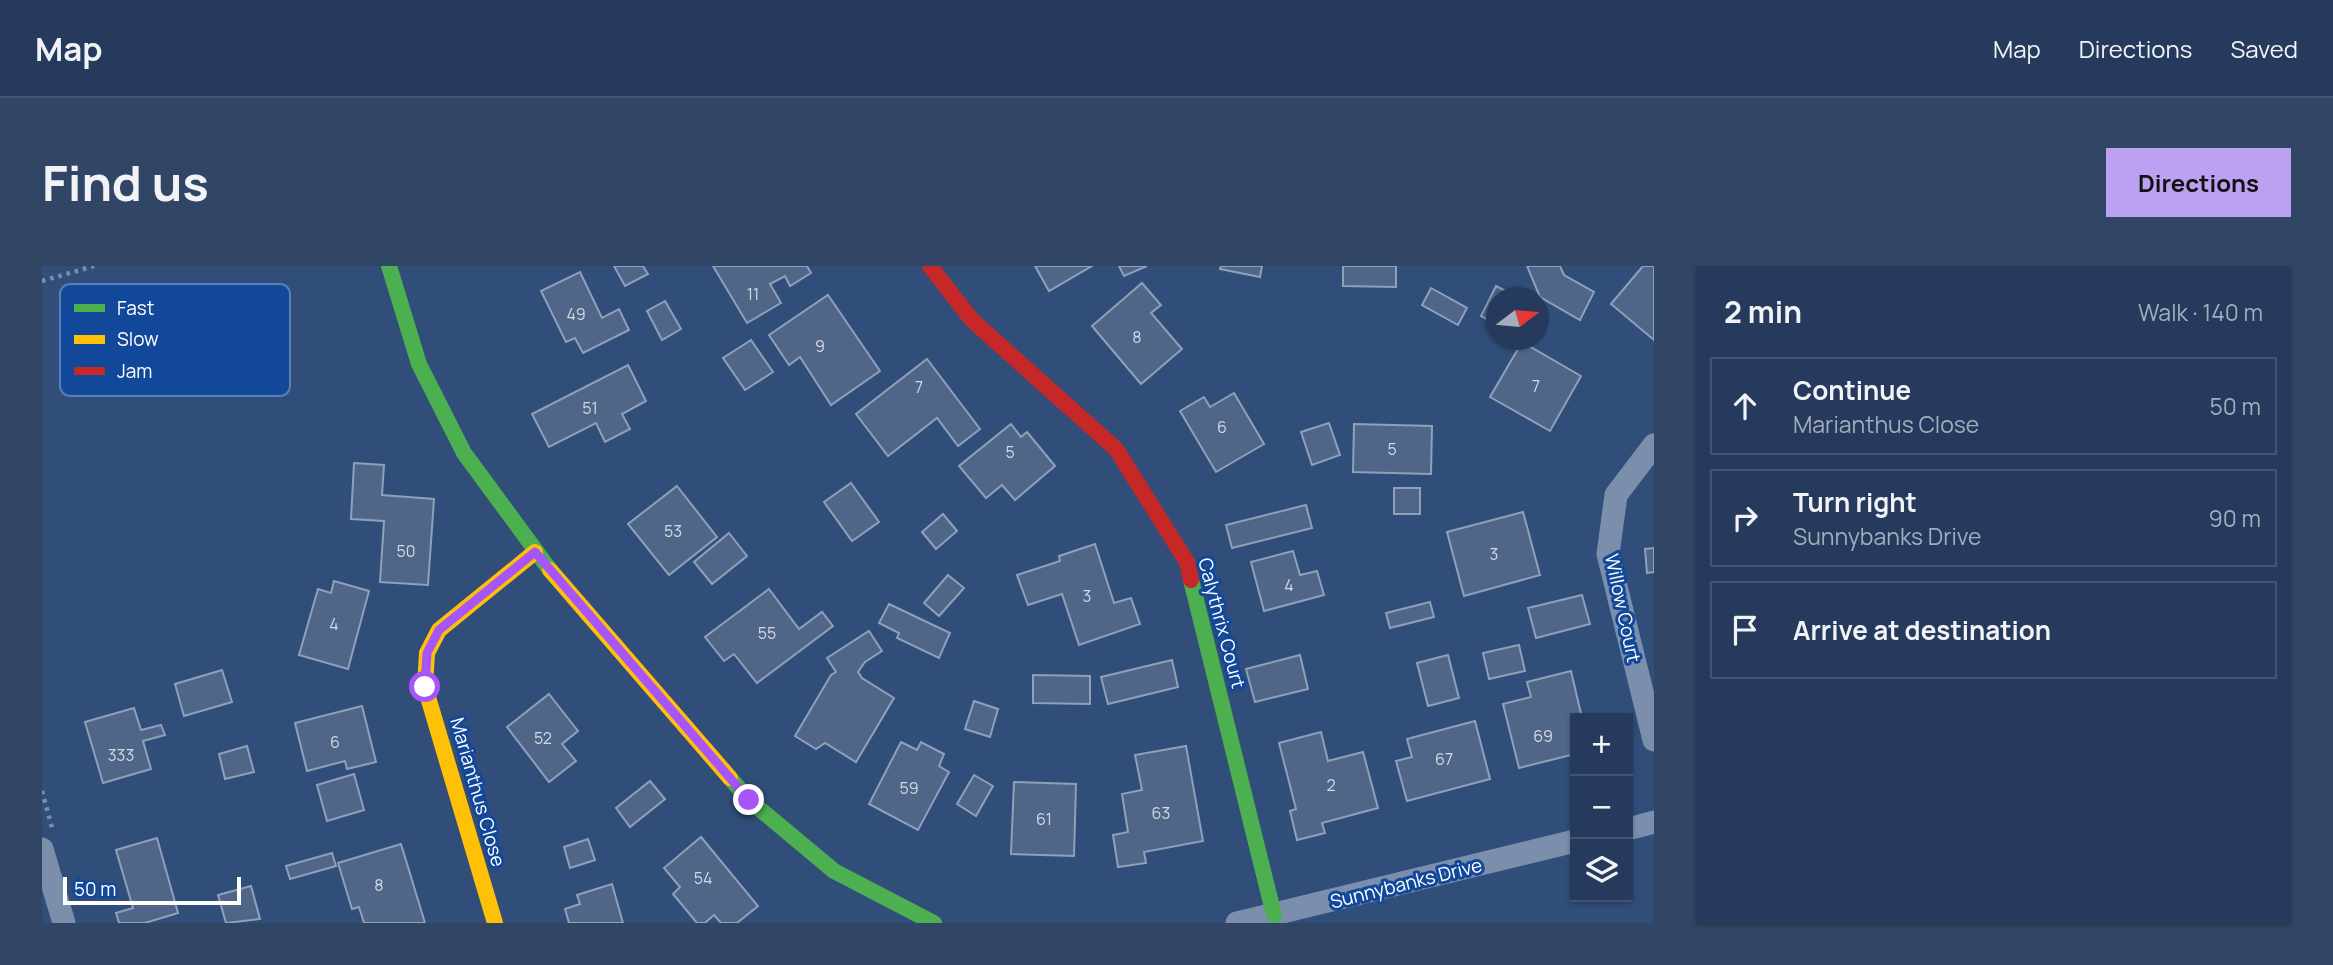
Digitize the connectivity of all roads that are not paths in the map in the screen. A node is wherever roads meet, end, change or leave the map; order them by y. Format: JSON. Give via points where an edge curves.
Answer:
{"nodes":[{"id":1,"x":388,"y":266,"type":"edge"},
{"id":2,"x":930,"y":266,"type":"edge"},
{"id":3,"x":1654,"y":445,"type":"edge"},
{"id":4,"x":535,"y":552,"type":"junction"},
{"id":5,"x":1654,"y":740,"type":"edge"},
{"id":6,"x":1654,"y":822,"type":"edge"},
{"id":7,"x":1633,"y":828,"type":"edge"},
{"id":8,"x":1570,"y":842,"type":"edge"},
{"id":9,"x":42,"y":849,"type":"edge"},
{"id":10,"x":1275,"y":915,"type":"junction"},
{"id":11,"x":64,"y":923,"type":"edge"},
{"id":12,"x":495,"y":923,"type":"edge"},
{"id":13,"x":934,"y":923,"type":"edge"},
{"id":14,"x":1237,"y":923,"type":"edge"}],
"edges":[{"from":1,"to":4,"type":"street","via":[[419,364],[464,453]]},
{"from":2,"to":10,"type":"street","name":"Calythrix Court","via":[[972,320],[1116,449],[1187,562]]},
{"from":3,"to":5,"type":"street","name":"Willow Court","via":[[1616,495],[1608,554]]},
{"from":4,"to":12,"type":"street","name":"Marianthus Close","via":[[439,630],[427,653],[425,687]]},
{"from":4,"to":13,"type":"street","via":[[749,800],[834,871]]},
{"from":6,"to":7,"type":"street"},
{"from":8,"to":10,"type":"street","name":"Sunnybanks Drive"},
{"from":9,"to":11,"type":"street"},
{"from":10,"to":14,"type":"street","name":"Sunnybanks Drive"}]}
